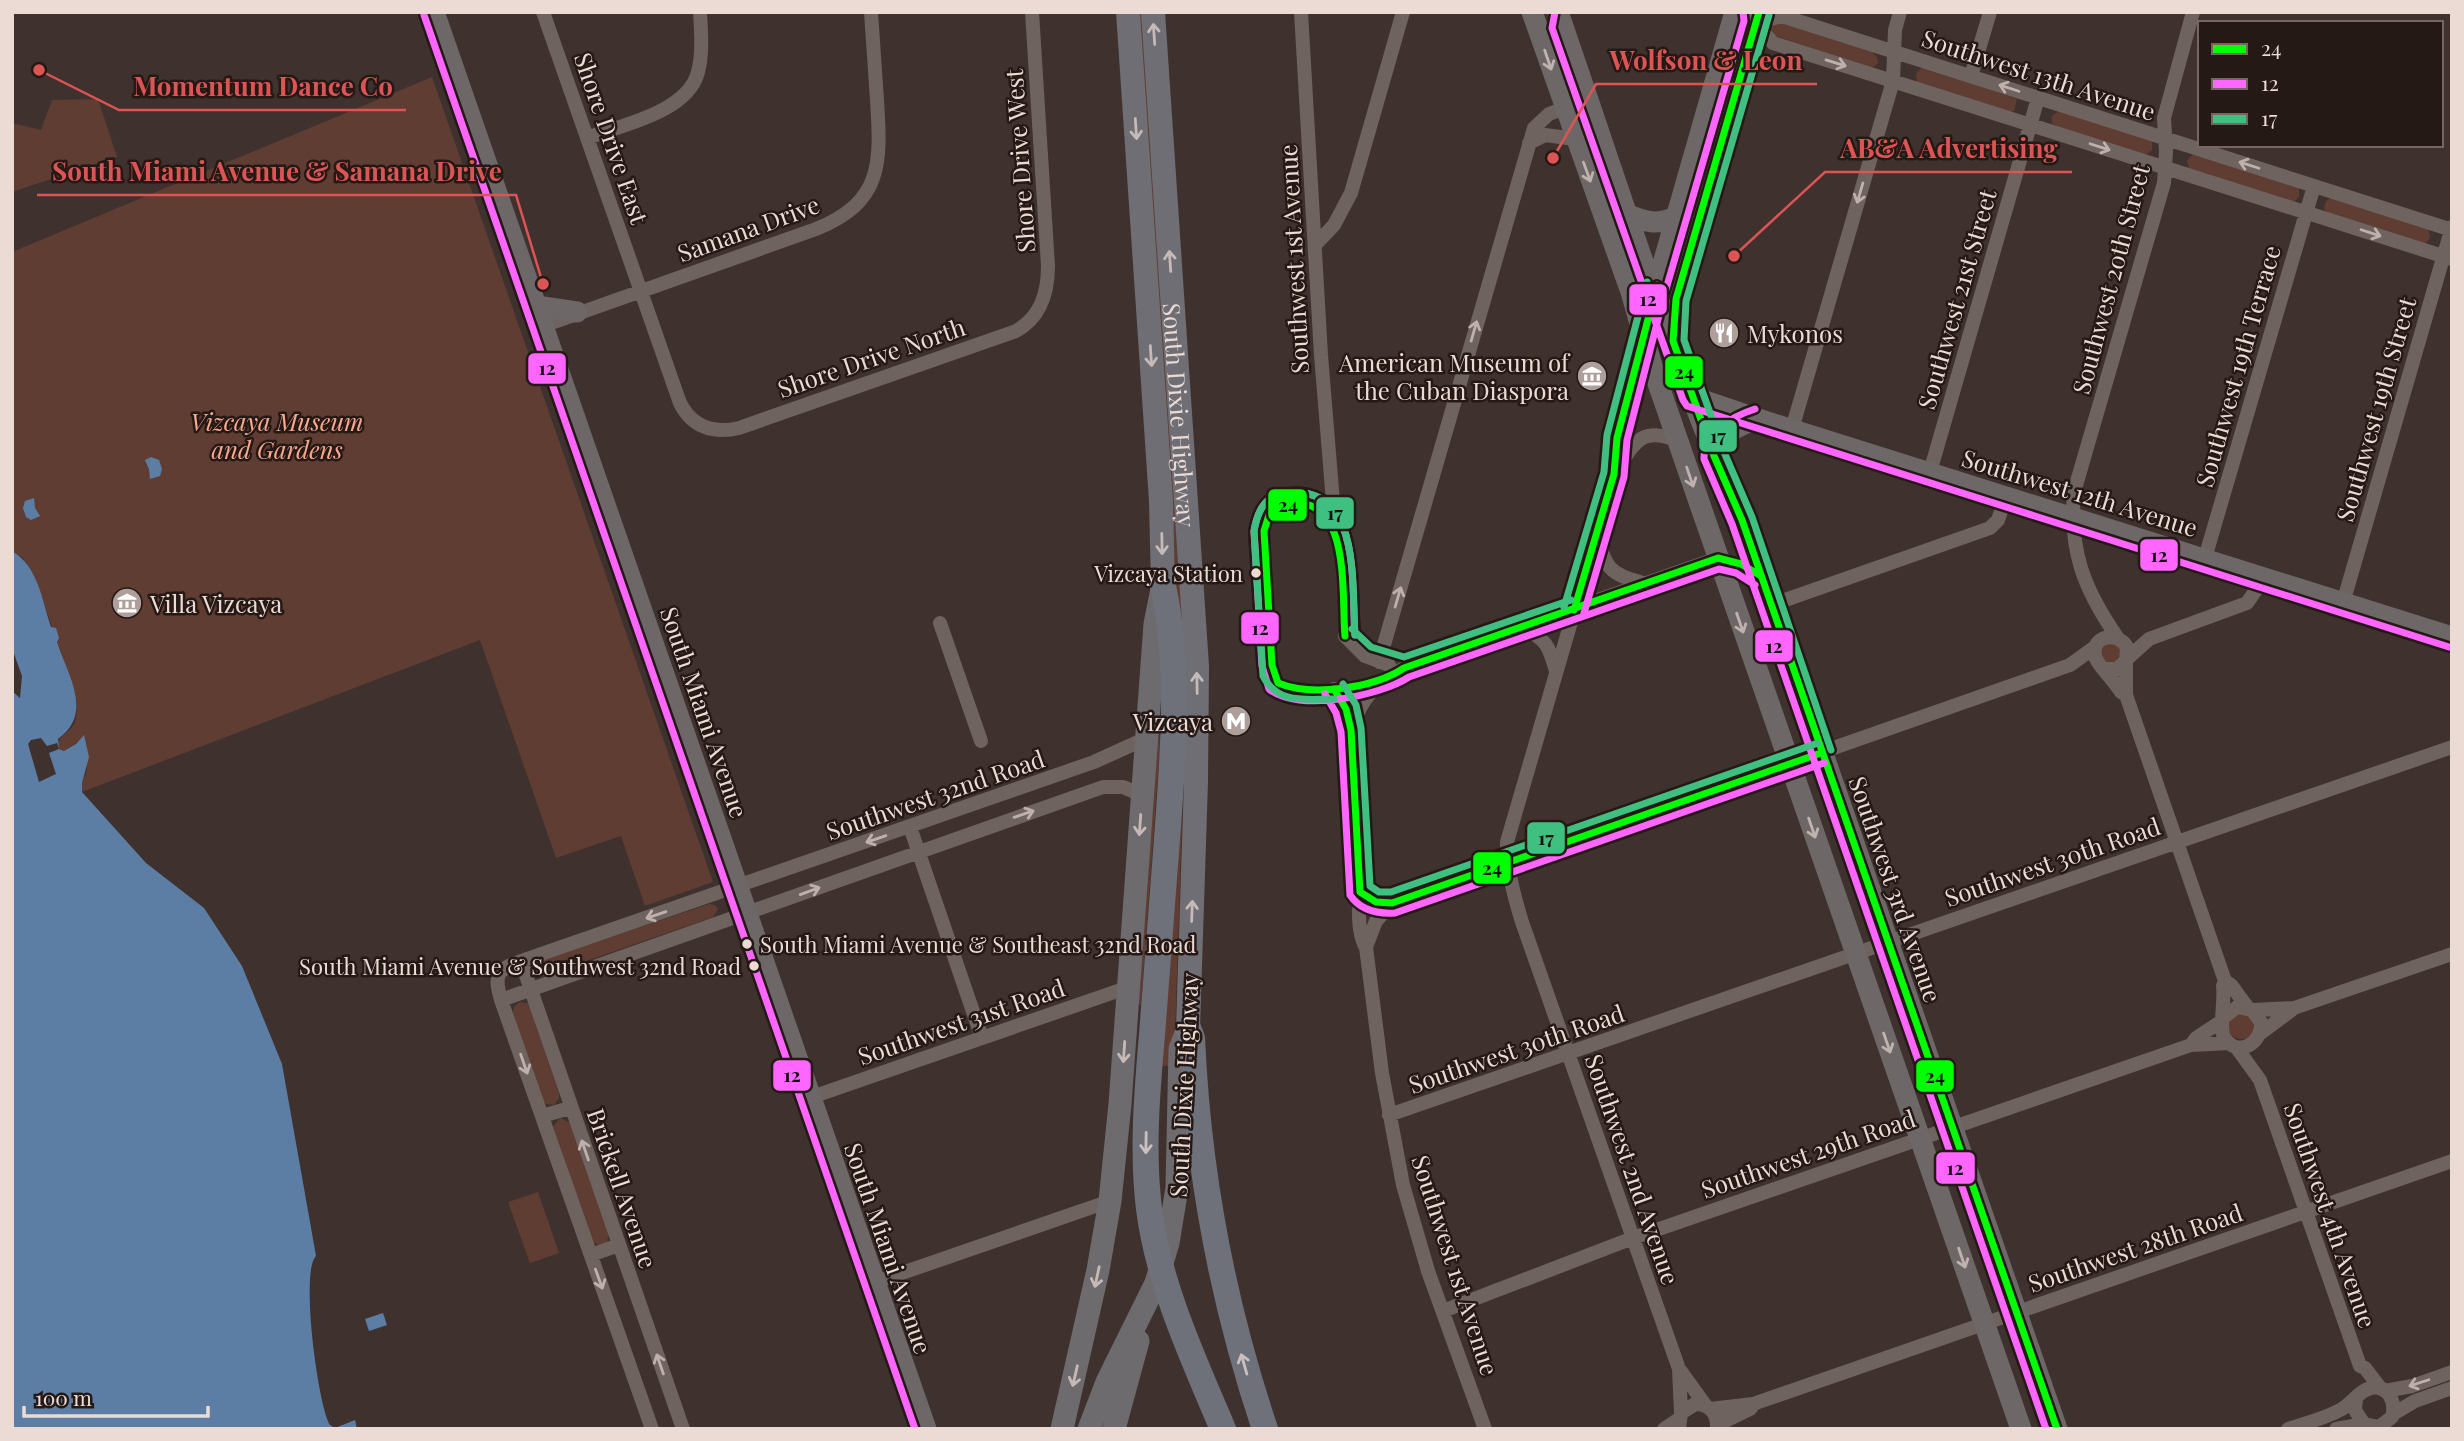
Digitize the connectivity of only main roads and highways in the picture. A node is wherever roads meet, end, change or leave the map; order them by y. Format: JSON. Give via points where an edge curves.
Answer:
{"nodes":[{"id":1,"x":434,"y":12,"type":"edge"},
{"id":2,"x":1128,"y":12,"type":"edge"},
{"id":3,"x":1153,"y":12,"type":"edge"},
{"id":4,"x":1532,"y":12,"type":"edge"},
{"id":5,"x":1730,"y":14,"type":"edge"},
{"id":6,"x":1562,"y":16,"type":"edge"},
{"id":7,"x":1757,"y":18,"type":"edge"},
{"id":8,"x":1627,"y":214,"type":"junction"},
{"id":9,"x":1677,"y":216,"type":"junction"},
{"id":10,"x":1654,"y":293,"type":"junction"},
{"id":11,"x":576,"y":312,"type":"road end"},
{"id":12,"x":540,"y":316,"type":"junction"},
{"id":13,"x":1644,"y":334,"type":"junction"},
{"id":14,"x":1673,"y":341,"type":"junction"},
{"id":15,"x":1652,"y":366,"type":"junction"},
{"id":16,"x":1693,"y":397,"type":"junction"},
{"id":17,"x":1758,"y":419,"type":"junction"},
{"id":18,"x":1714,"y":456,"type":"junction"},
{"id":19,"x":1718,"y":558,"type":"junction"},
{"id":20,"x":1760,"y":576,"type":"junction"},
{"id":21,"x":1163,"y":586,"type":"junction"},
{"id":22,"x":2452,"y":637,"type":"edge"},
{"id":23,"x":1188,"y":1028,"type":"junction"},
{"id":24,"x":1152,"y":1292,"type":"junction"},
{"id":25,"x":926,"y":1429,"type":"edge"},
{"id":26,"x":1062,"y":1429,"type":"edge"},
{"id":27,"x":1089,"y":1429,"type":"edge"},
{"id":28,"x":1114,"y":1429,"type":"edge"},
{"id":29,"x":1223,"y":1429,"type":"edge"},
{"id":30,"x":1265,"y":1429,"type":"edge"},
{"id":31,"x":2021,"y":1429,"type":"edge"},
{"id":32,"x":2057,"y":1429,"type":"edge"}],
"edges":[{"from":1,"to":12,"type":"main road","name":"South Miami Avenue"},
{"from":2,"to":21,"type":"highway","name":"South Dixie Highway","one_way":true},
{"from":23,"to":3,"type":"highway","name":"South Dixie Highway","one_way":true,"via":[[1197,666]]},
{"from":4,"to":13,"type":"main road","one_way":true},
{"from":5,"to":9,"type":"main road"},
{"from":6,"to":8,"type":"main road","name":"Southwest 3rd Avenue"},
{"from":7,"to":14,"type":"main road","via":[[1676,299]]},
{"from":8,"to":9,"type":"main road","via":[[1650,222]]},
{"from":8,"to":10,"type":"main road","name":"Southwest 3rd Avenue"},
{"from":9,"to":10,"type":"main road"},
{"from":10,"to":13,"type":"main road"},
{"from":10,"to":14,"type":"main road","name":"Southwest 3rd Avenue"},
{"from":11,"to":12,"type":"main road"},
{"from":12,"to":25,"type":"main road","name":"South Miami Avenue"},
{"from":13,"to":15,"type":"main road"},
{"from":14,"to":16,"type":"main road","name":"Southwest 3rd Avenue"},
{"from":15,"to":16,"type":"main road"},
{"from":15,"to":19,"type":"main road","one_way":true},
{"from":16,"to":17,"type":"main road","name":"Southwest 12th Avenue"},
{"from":16,"to":18,"type":"main road","name":"Southwest 3rd Avenue"},
{"from":17,"to":18,"type":"main road","via":[[1734,427]]},
{"from":17,"to":22,"type":"main road","name":"Southwest 12th Avenue"},
{"from":18,"to":20,"type":"main road","name":"Southwest 3rd Avenue"},
{"from":19,"to":20,"type":"main road","via":[[1742,563]]},
{"from":19,"to":31,"type":"main road","one_way":true},
{"from":20,"to":32,"type":"main road","name":"Southwest 3rd Avenue"},
{"from":21,"to":26,"type":"main road","name":"South Dixie Highway","one_way":true,"via":[[1155,624],[1110,1202]]},
{"from":21,"to":29,"type":"highway","one_way":true,"via":[[1171,624],[1174,730],[1145,1154],[1149,1208],[1163,1276]]},
{"from":23,"to":24,"type":"main road","name":"South Dixie Highway","via":[[1180,1049],[1176,1204]]},
{"from":30,"to":23,"type":"highway","one_way":true,"via":[[1236,1336],[1215,1244]]},
{"from":24,"to":27,"type":"main road","name":"South Dixie Highway"},
{"from":24,"to":28,"type":"main road"}]}
